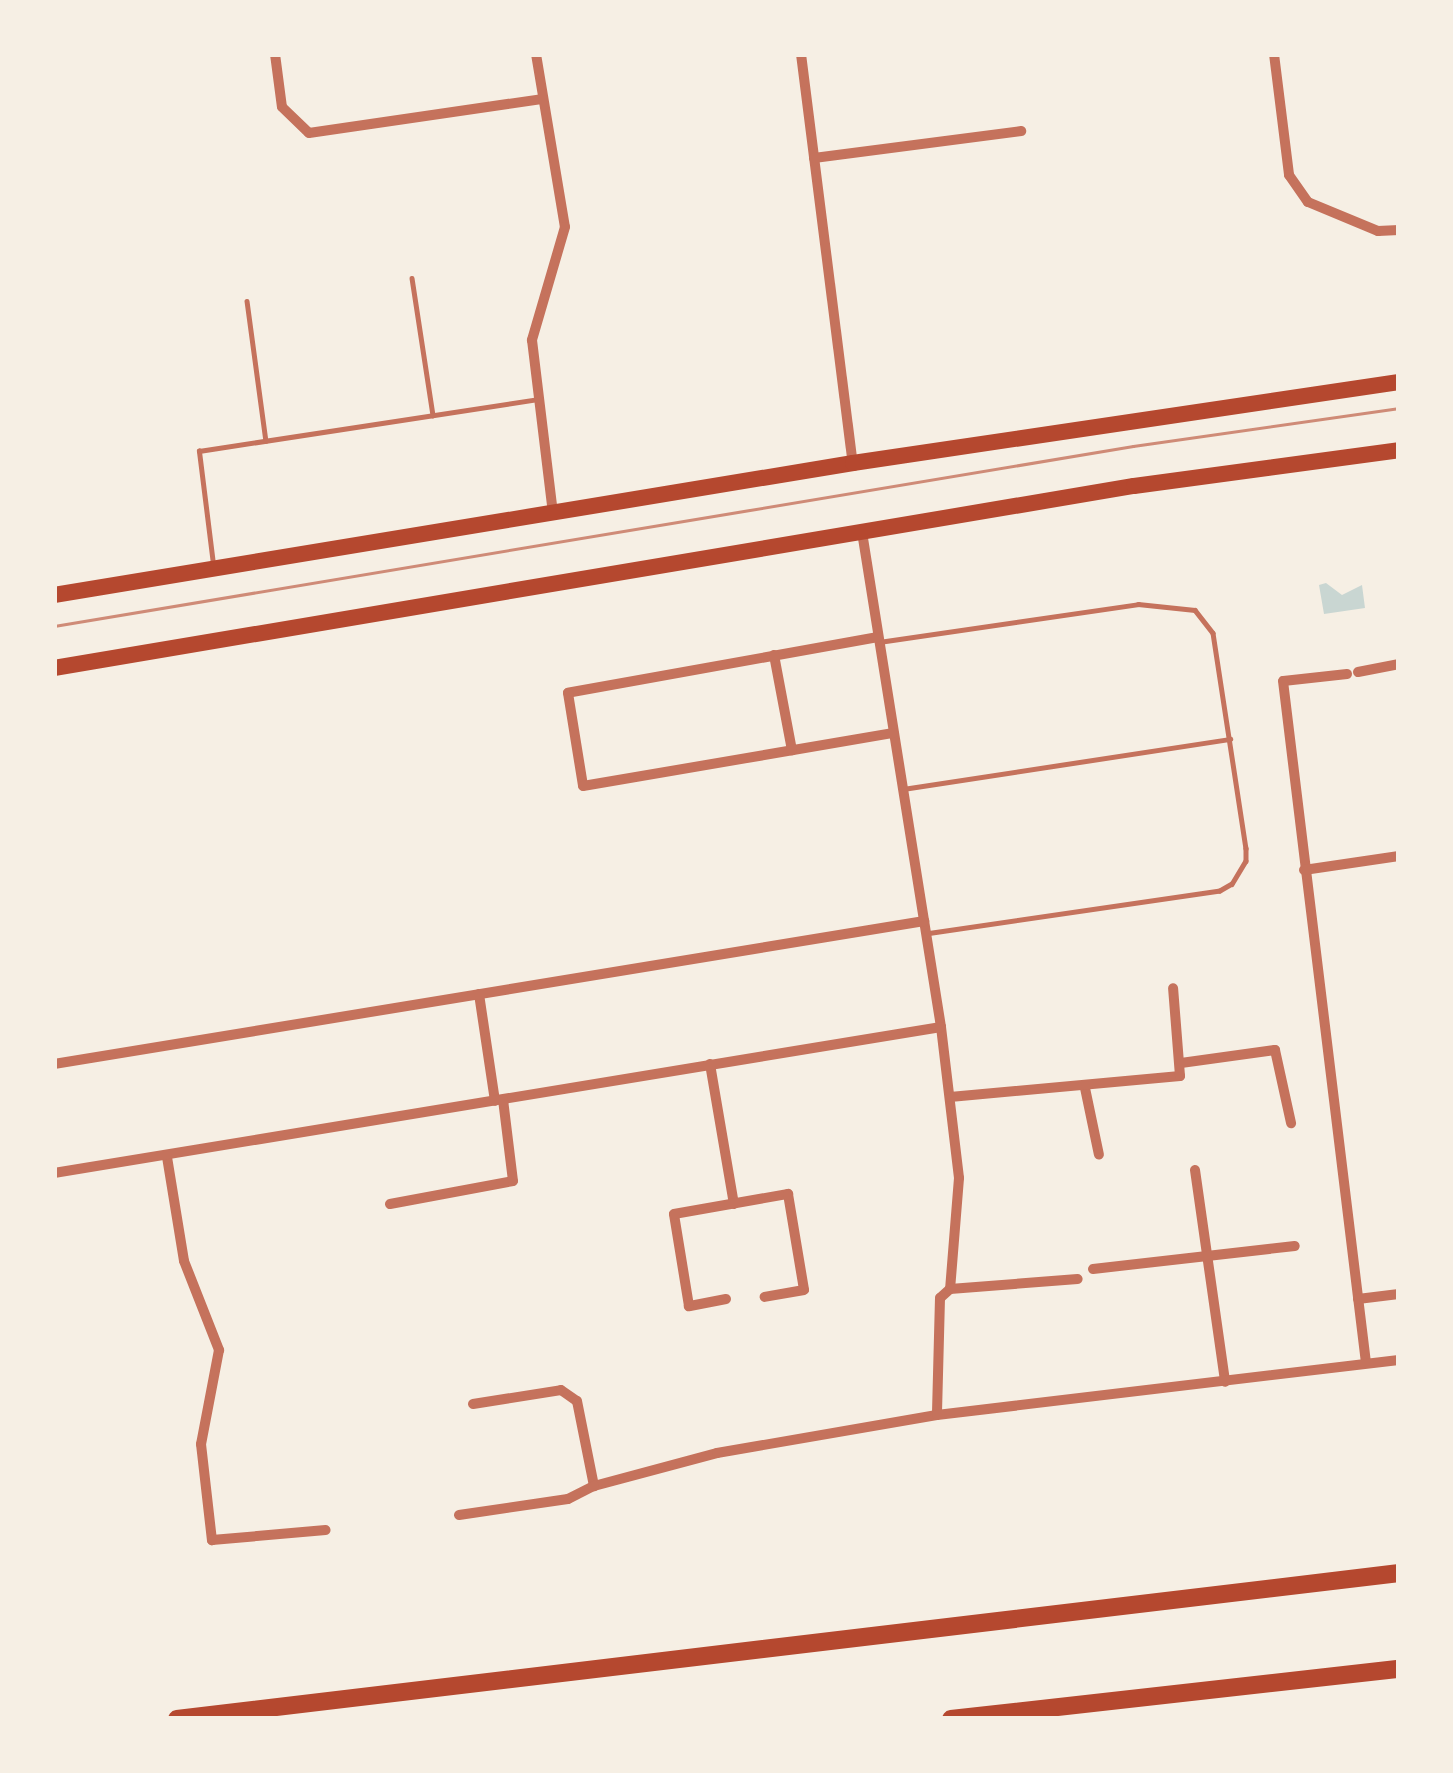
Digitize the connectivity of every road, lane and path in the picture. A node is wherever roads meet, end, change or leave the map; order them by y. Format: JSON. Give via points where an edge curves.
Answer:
{"nodes":[{"id":1,"x":275,"y":54,"type":"edge"},
{"id":2,"x":536,"y":54,"type":"edge"},
{"id":3,"x":801,"y":54,"type":"edge"},
{"id":4,"x":1274,"y":54,"type":"edge"},
{"id":5,"x":542,"y":99,"type":"junction"},
{"id":6,"x":1021,"y":131,"type":"dead end"},
{"id":7,"x":814,"y":158,"type":"junction"},
{"id":8,"x":1399,"y":230,"type":"edge"},
{"id":9,"x":412,"y":278,"type":"dead end"},
{"id":10,"x":247,"y":302,"type":"dead end"},
{"id":11,"x":1399,"y":382,"type":"edge"},
{"id":12,"x":540,"y":399,"type":"junction"},
{"id":13,"x":433,"y":416,"type":"junction"},
{"id":14,"x":266,"y":441,"type":"junction"},
{"id":15,"x":1399,"y":450,"type":"edge"},
{"id":16,"x":853,"y":463,"type":"junction"},
{"id":17,"x":553,"y":514,"type":"junction"},
{"id":18,"x":862,"y":532,"type":"junction"},
{"id":19,"x":214,"y":569,"type":"junction"},
{"id":20,"x":54,"y":595,"type":"edge"},
{"id":21,"x":879,"y":639,"type":"junction"},
{"id":22,"x":774,"y":655,"type":"junction"},
{"id":23,"x":1399,"y":664,"type":"edge"},
{"id":24,"x":54,"y":668,"type":"edge"},
{"id":25,"x":894,"y":733,"type":"junction"},
{"id":26,"x":1230,"y":740,"type":"junction"},
{"id":27,"x":792,"y":750,"type":"junction"},
{"id":28,"x":903,"y":788,"type":"junction"},
{"id":29,"x":1399,"y":856,"type":"edge"},
{"id":30,"x":1304,"y":871,"type":"junction"},
{"id":31,"x":925,"y":927,"type":"junction"},
{"id":32,"x":1173,"y":988,"type":"dead end"},
{"id":33,"x":478,"y":994,"type":"junction"},
{"id":34,"x":941,"y":1027,"type":"junction"},
{"id":35,"x":1181,"y":1063,"type":"junction"},
{"id":36,"x":54,"y":1064,"type":"edge"},
{"id":37,"x":710,"y":1064,"type":"junction"},
{"id":38,"x":1085,"y":1088,"type":"junction"},
{"id":39,"x":950,"y":1097,"type":"junction"},
{"id":40,"x":499,"y":1100,"type":"junction"},
{"id":41,"x":1291,"y":1123,"type":"dead end"},
{"id":42,"x":1099,"y":1155,"type":"dead end"},
{"id":43,"x":167,"y":1156,"type":"junction"},
{"id":44,"x":1195,"y":1170,"type":"dead end"},
{"id":45,"x":54,"y":1173,"type":"edge"},
{"id":46,"x":390,"y":1204,"type":"dead end"},
{"id":47,"x":734,"y":1204,"type":"junction"},
{"id":48,"x":1295,"y":1246,"type":"dead end"},
{"id":49,"x":1204,"y":1256,"type":"junction"},
{"id":50,"x":1093,"y":1269,"type":"dead end"},
{"id":51,"x":1078,"y":1279,"type":"dead end"},
{"id":52,"x":950,"y":1289,"type":"junction"},
{"id":53,"x":1399,"y":1294,"type":"edge"},
{"id":54,"x":765,"y":1297,"type":"dead end"},
{"id":55,"x":1358,"y":1299,"type":"junction"},
{"id":56,"x":726,"y":1300,"type":"dead end"},
{"id":57,"x":1399,"y":1360,"type":"edge"},
{"id":58,"x":1366,"y":1364,"type":"junction"},
{"id":59,"x":1225,"y":1382,"type":"junction"},
{"id":60,"x":472,"y":1404,"type":"dead end"},
{"id":61,"x":937,"y":1415,"type":"junction"},
{"id":62,"x":594,"y":1486,"type":"junction"},
{"id":63,"x":459,"y":1515,"type":"dead end"},
{"id":64,"x":326,"y":1530,"type":"dead end"},
{"id":65,"x":1399,"y":1573,"type":"edge"},
{"id":66,"x":1399,"y":1669,"type":"edge"},
{"id":67,"x":177,"y":1719,"type":"edge"},
{"id":68,"x":951,"y":1719,"type":"edge"}],
"edges":[{"from":1,"to":5,"type":"street","via":[[282,107],[309,133]]},
{"from":2,"to":5,"type":"street"},
{"from":3,"to":7,"type":"street"},
{"from":4,"to":8,"type":"street","via":[[1289,175],[1308,202],[1378,231]]},
{"from":5,"to":12,"type":"street","via":[[565,227],[532,340]]},
{"from":6,"to":7,"type":"street"},
{"from":7,"to":16,"type":"street"},
{"from":9,"to":13,"type":"lane"},
{"from":10,"to":14,"type":"lane"},
{"from":11,"to":16,"type":"main road"},
{"from":12,"to":13,"type":"lane"},
{"from":12,"to":17,"type":"street"},
{"from":13,"to":14,"type":"lane"},
{"from":14,"to":19,"type":"lane","via":[[199,452]]},
{"from":15,"to":18,"type":"main road"},
{"from":16,"to":17,"type":"main road"},
{"from":17,"to":19,"type":"main road"},
{"from":18,"to":21,"type":"street"},
{"from":18,"to":24,"type":"main road"},
{"from":19,"to":20,"type":"main road"},
{"from":21,"to":22,"type":"street"},
{"from":21,"to":25,"type":"street"},
{"from":21,"to":26,"type":"lane","via":[[1116,606],[1195,610],[1213,633]]},
{"from":22,"to":27,"type":"street"},
{"from":22,"to":27,"type":"street","via":[[568,693],[584,786]]},
{"from":23,"to":30,"type":"street","via":[[1282,681]]},
{"from":25,"to":27,"type":"street"},
{"from":25,"to":28,"type":"street"},
{"from":26,"to":28,"type":"lane"},
{"from":26,"to":31,"type":"lane","via":[[1246,848],[1232,884]]},
{"from":28,"to":31,"type":"street"},
{"from":29,"to":30,"type":"street"},
{"from":30,"to":55,"type":"street"},
{"from":31,"to":33,"type":"street"},
{"from":31,"to":34,"type":"street"},
{"from":32,"to":35,"type":"street"},
{"from":33,"to":36,"type":"street"},
{"from":33,"to":40,"type":"street"},
{"from":34,"to":37,"type":"street"},
{"from":34,"to":39,"type":"street"},
{"from":35,"to":38,"type":"street","via":[[1180,1076]]},
{"from":35,"to":41,"type":"street","via":[[1276,1050]]},
{"from":37,"to":40,"type":"street"},
{"from":37,"to":47,"type":"street"},
{"from":38,"to":39,"type":"street"},
{"from":38,"to":42,"type":"street"},
{"from":39,"to":52,"type":"street","via":[[959,1178]]},
{"from":40,"to":43,"type":"street"},
{"from":40,"to":46,"type":"street","via":[[513,1181]]},
{"from":43,"to":45,"type":"street"},
{"from":43,"to":64,"type":"street","via":[[184,1261],[219,1350],[201,1444],[212,1540]]},
{"from":44,"to":49,"type":"street"},
{"from":47,"to":54,"type":"street","via":[[788,1195],[804,1289]]},
{"from":47,"to":56,"type":"street","via":[[674,1214],[689,1306]]},
{"from":48,"to":49,"type":"street"},
{"from":49,"to":50,"type":"street"},
{"from":49,"to":59,"type":"street"},
{"from":51,"to":52,"type":"street"},
{"from":52,"to":61,"type":"street","via":[[940,1298]]},
{"from":53,"to":55,"type":"street"},
{"from":55,"to":58,"type":"street"},
{"from":57,"to":58,"type":"street"},
{"from":58,"to":59,"type":"street"},
{"from":59,"to":61,"type":"street"},
{"from":60,"to":62,"type":"street","via":[[561,1390],[577,1401]]},
{"from":61,"to":62,"type":"street","via":[[716,1453]]},
{"from":62,"to":63,"type":"street","via":[[568,1499]]},
{"from":65,"to":67,"type":"highway"},
{"from":66,"to":68,"type":"highway"}]}
